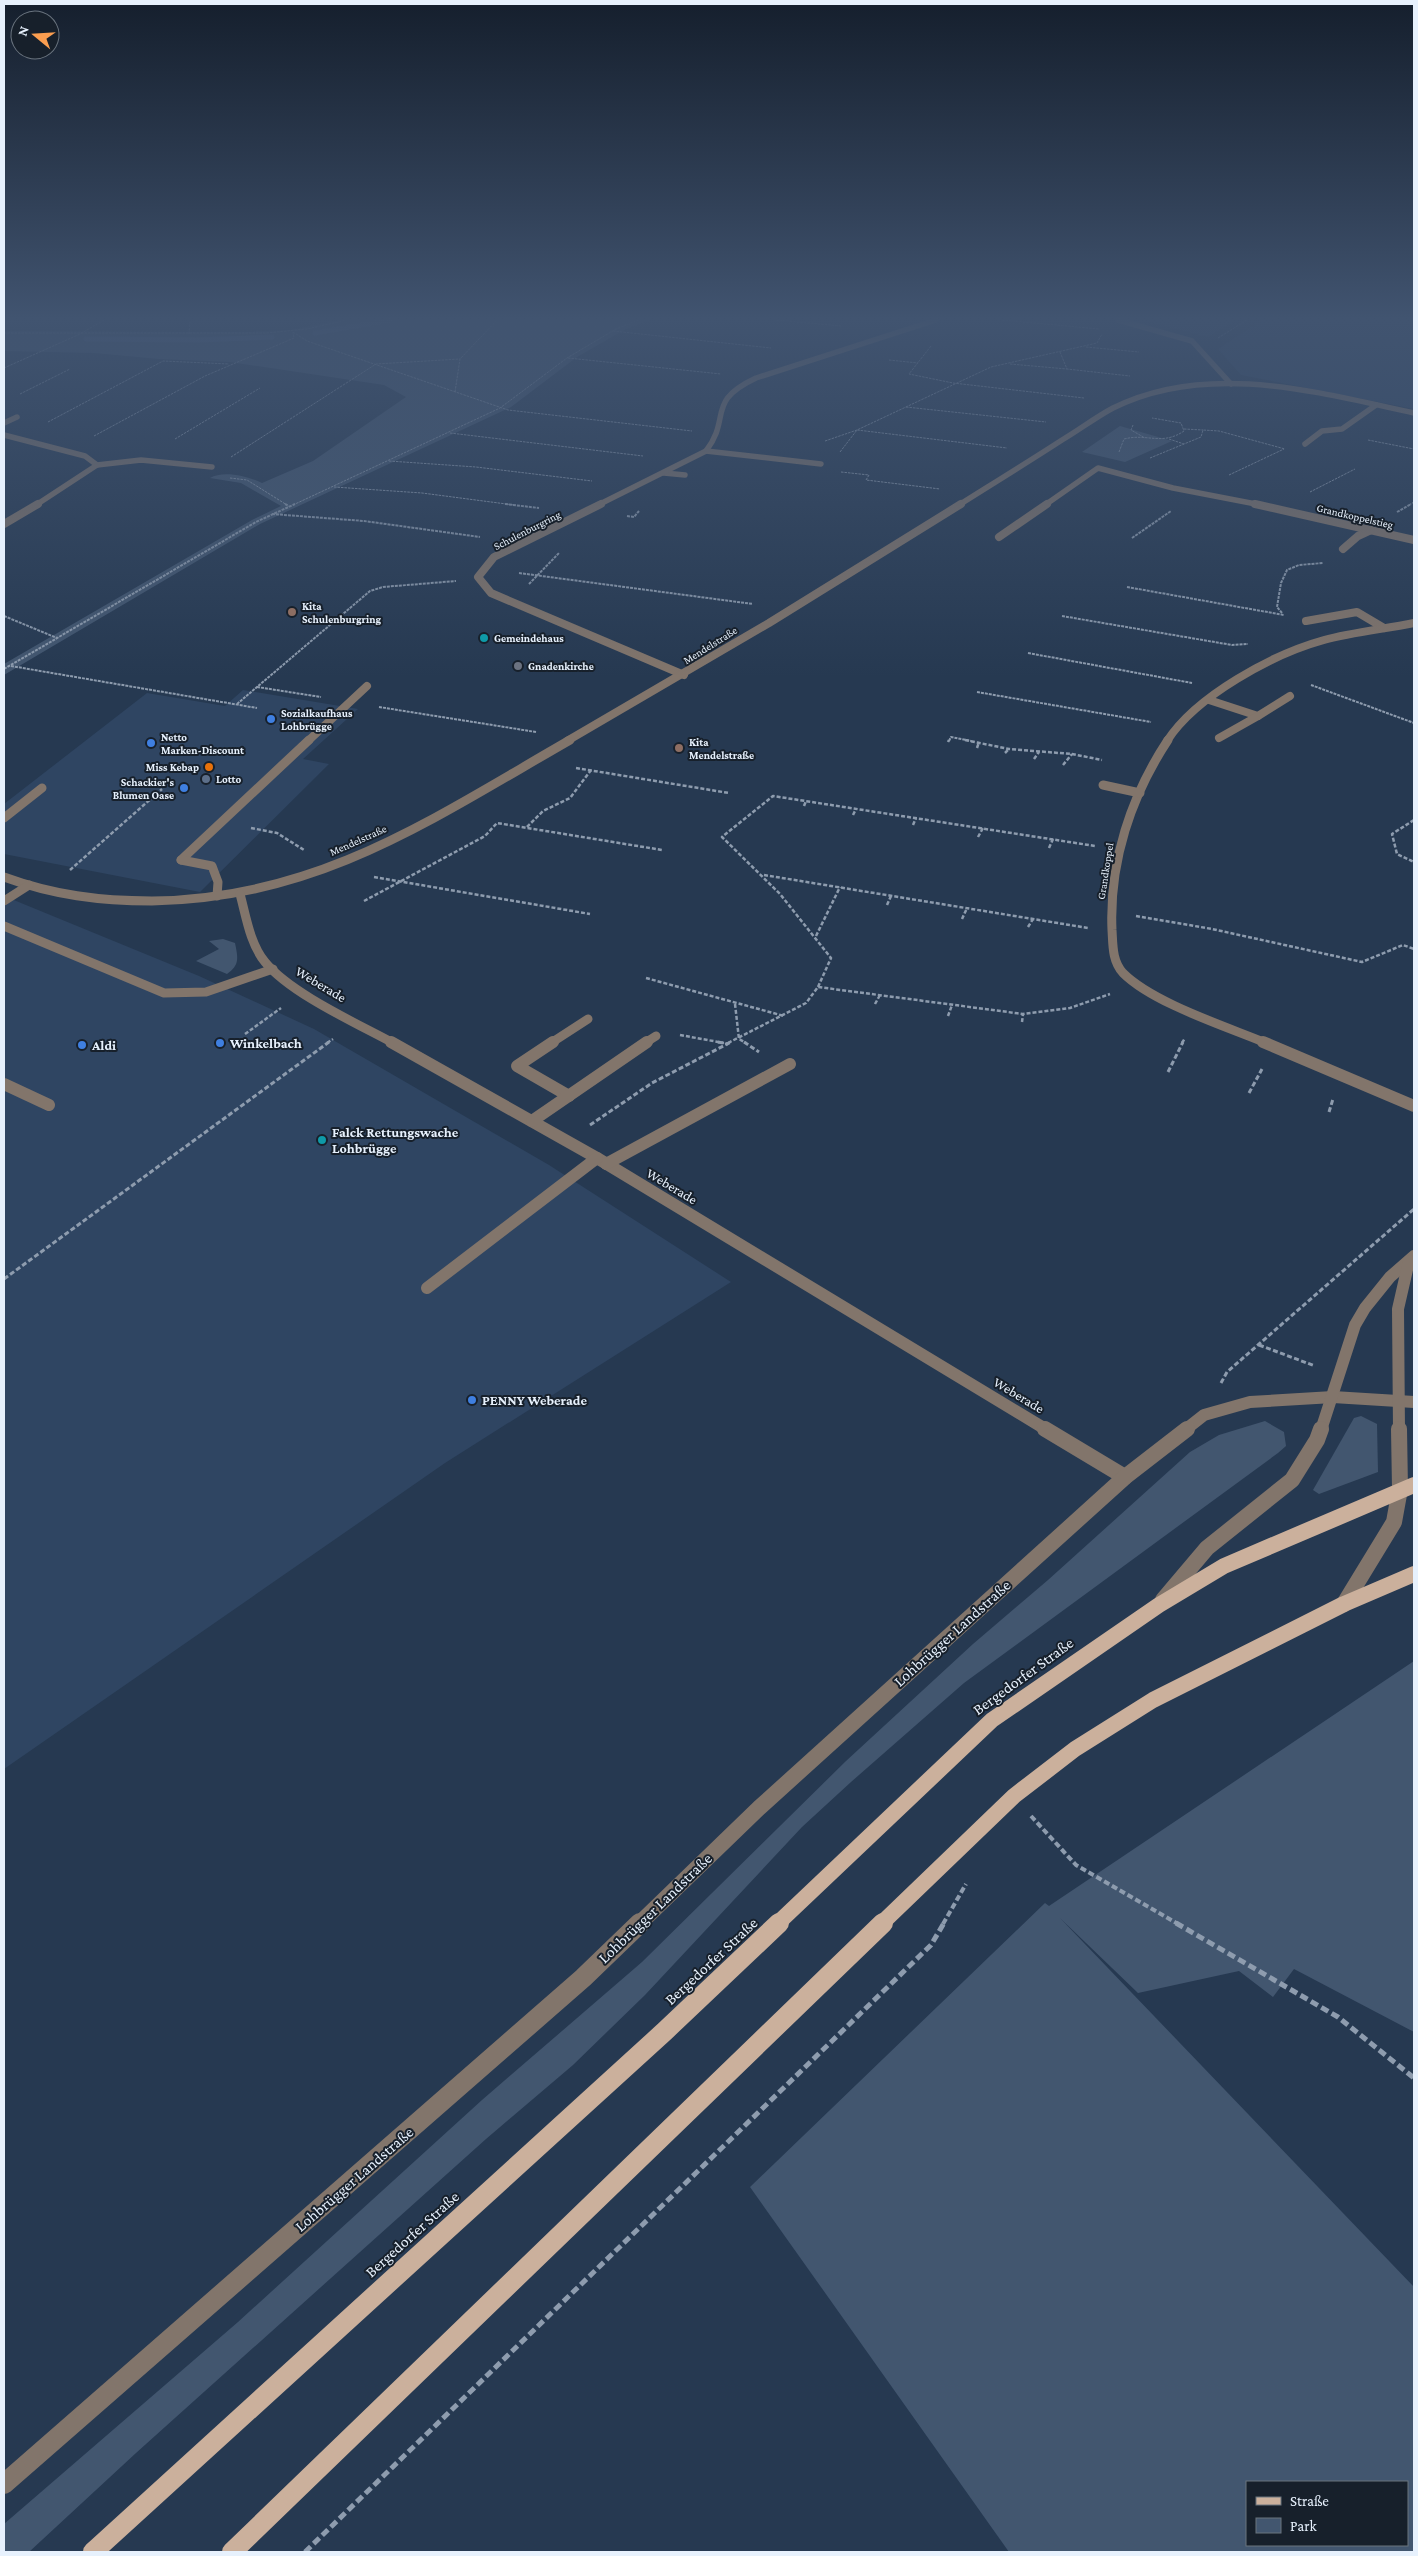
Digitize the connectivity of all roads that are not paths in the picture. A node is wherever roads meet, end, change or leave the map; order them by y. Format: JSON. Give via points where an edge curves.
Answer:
{"nodes":[{"id":1,"x":18,"y":439,"type":"edge"},
{"id":2,"x":714,"y":439,"type":"edge"},
{"id":3,"x":1063,"y":439,"type":"edge"},
{"id":4,"x":1311,"y":439,"type":"edge"},
{"id":5,"x":1305,"y":444,"type":"dead end"},
{"id":6,"x":706,"y":451,"type":"junction"},
{"id":7,"x":821,"y":464,"type":"dead end"},
{"id":8,"x":97,"y":465,"type":"junction"},
{"id":9,"x":212,"y":467,"type":"road end"},
{"id":10,"x":664,"y":473,"type":"junction"},
{"id":11,"x":685,"y":475,"type":"dead end"},
{"id":12,"x":4,"y":524,"type":"edge"},
{"id":13,"x":1371,"y":530,"type":"junction"},
{"id":14,"x":999,"y":537,"type":"dead end"},
{"id":15,"x":1414,"y":540,"type":"edge"},
{"id":16,"x":1344,"y":549,"type":"dead end"},
{"id":17,"x":1306,"y":621,"type":"dead end"},
{"id":18,"x":1414,"y":624,"type":"edge"},
{"id":19,"x":1384,"y":628,"type":"junction"},
{"id":20,"x":684,"y":675,"type":"junction"},
{"id":21,"x":367,"y":686,"type":"dead end"},
{"id":22,"x":1290,"y":696,"type":"dead end"},
{"id":23,"x":1209,"y":700,"type":"junction"},
{"id":24,"x":1258,"y":716,"type":"junction"},
{"id":25,"x":1219,"y":738,"type":"dead end"},
{"id":26,"x":1102,"y":785,"type":"dead end"},
{"id":27,"x":42,"y":788,"type":"dead end"},
{"id":28,"x":1140,"y":793,"type":"junction"},
{"id":29,"x":4,"y":818,"type":"edge"},
{"id":30,"x":4,"y":877,"type":"edge"},
{"id":31,"x":29,"y":885,"type":"junction"},
{"id":32,"x":240,"y":894,"type":"junction"},
{"id":33,"x":218,"y":896,"type":"junction"},
{"id":34,"x":4,"y":901,"type":"edge"},
{"id":35,"x":4,"y":926,"type":"edge"},
{"id":36,"x":273,"y":969,"type":"junction"},
{"id":37,"x":588,"y":1019,"type":"dead end"},
{"id":38,"x":656,"y":1036,"type":"road end"},
{"id":39,"x":786,"y":1066,"type":"road end"},
{"id":40,"x":4,"y":1084,"type":"edge"},
{"id":41,"x":569,"y":1096,"type":"junction"},
{"id":42,"x":49,"y":1105,"type":"dead end"},
{"id":43,"x":1414,"y":1106,"type":"edge"},
{"id":44,"x":532,"y":1122,"type":"junction"},
{"id":45,"x":601,"y":1161,"type":"junction"},
{"id":46,"x":1411,"y":1258,"type":"edge"},
{"id":47,"x":427,"y":1288,"type":"dead end"},
{"id":48,"x":1333,"y":1397,"type":"junction"},
{"id":49,"x":1400,"y":1401,"type":"junction"},
{"id":50,"x":1414,"y":1402,"type":"edge"},
{"id":51,"x":1125,"y":1477,"type":"junction"},
{"id":52,"x":1407,"y":1487,"type":"edge"},
{"id":53,"x":1414,"y":1574,"type":"edge"},
{"id":54,"x":1344,"y":1604,"type":"junction"},
{"id":55,"x":1159,"y":1605,"type":"junction"},
{"id":56,"x":4,"y":2484,"type":"edge"},
{"id":57,"x":93,"y":2552,"type":"edge"},
{"id":58,"x":232,"y":2552,"type":"edge"}],
"edges":[{"from":1,"to":8,"type":"street","via":[[86,456]]},
{"from":2,"to":6,"type":"street","name":"Schulenburgring"},
{"from":3,"to":20,"type":"street","name":"Mendelstraße"},
{"from":4,"to":5,"type":"street"},
{"from":6,"to":7,"type":"street"},
{"from":6,"to":10,"type":"street","name":"Schulenburgring"},
{"from":8,"to":9,"type":"street","via":[[141,460]]},
{"from":8,"to":12,"type":"street"},
{"from":10,"to":11,"type":"street"},
{"from":10,"to":20,"type":"street","name":"Schulenburgring","via":[[494,557],[478,577],[491,593]]},
{"from":13,"to":14,"type":"street","name":"Grandkoppelstieg","via":[[1197,490],[1173,488],[1098,468]]},
{"from":13,"to":15,"type":"street","name":"Grandkoppelstieg"},
{"from":13,"to":16,"type":"street","via":[[1358,536]]},
{"from":17,"to":19,"type":"street","via":[[1358,612]]},
{"from":18,"to":19,"type":"street","name":"Grandkoppel"},
{"from":19,"to":23,"type":"street","name":"Grandkoppel","via":[[1324,640],[1259,666]]},
{"from":20,"to":32,"type":"street","name":"Mendelstraße","via":[[375,848],[286,883]]},
{"from":21,"to":33,"type":"street","via":[[181,860],[212,866],[218,882]]},
{"from":22,"to":24,"type":"street"},
{"from":23,"to":24,"type":"street"},
{"from":23,"to":28,"type":"street","name":"Grandkoppel","via":[[1178,726],[1148,769]]},
{"from":24,"to":25,"type":"street"},
{"from":26,"to":28,"type":"street"},
{"from":27,"to":29,"type":"street"},
{"from":28,"to":43,"type":"street","name":"Grandkoppel","via":[[1118,849],[1111,912],[1113,955],[1122,972],[1149,994]]},
{"from":30,"to":31,"type":"street","name":"Mendelstraße"},
{"from":31,"to":33,"type":"street","name":"Mendelstraße","via":[[46,891],[96,898]]},
{"from":31,"to":34,"type":"street"},
{"from":32,"to":33,"type":"street","name":"Mendelstraße"},
{"from":32,"to":36,"type":"street","name":"Weberade","via":[[250,931],[264,960]]},
{"from":35,"to":36,"type":"street","via":[[164,993],[183,996],[203,994]]},
{"from":36,"to":44,"type":"street","name":"Weberade","via":[[289,985]]},
{"from":37,"to":41,"type":"street","via":[[517,1066]]},
{"from":38,"to":41,"type":"street"},
{"from":39,"to":45,"type":"street"},
{"from":40,"to":42,"type":"street"},
{"from":41,"to":44,"type":"street"},
{"from":44,"to":45,"type":"street","name":"Weberade"},
{"from":45,"to":47,"type":"street"},
{"from":45,"to":51,"type":"street","name":"Weberade"},
{"from":46,"to":48,"type":"street","via":[[1377,1292],[1355,1325]]},
{"from":46,"to":49,"type":"street","via":[[1398,1309]]},
{"from":48,"to":49,"type":"street","name":"Lohbrügger Landstraße"},
{"from":48,"to":51,"type":"street","name":"Lohbrügger Landstraße","via":[[1250,1402],[1204,1414]]},
{"from":48,"to":55,"type":"street","via":[[1317,1440],[1292,1480],[1207,1548]]},
{"from":49,"to":50,"type":"street","name":"Lohbrügger Landstraße"},
{"from":49,"to":52,"type":"street"},
{"from":51,"to":56,"type":"street","name":"Lohbrügger Landstraße","via":[[759,1808],[583,1978]]},
{"from":52,"to":54,"type":"street","via":[[1394,1522]]},
{"from":52,"to":55,"type":"main road","name":"Bergedorfer Straße","via":[[1224,1566]]},
{"from":53,"to":54,"type":"main road"},
{"from":54,"to":58,"type":"main road","via":[[1152,1700],[1075,1749],[1014,1796]]},
{"from":55,"to":57,"type":"main road","name":"Bergedorfer Straße","via":[[992,1720],[665,2031]]}]}
